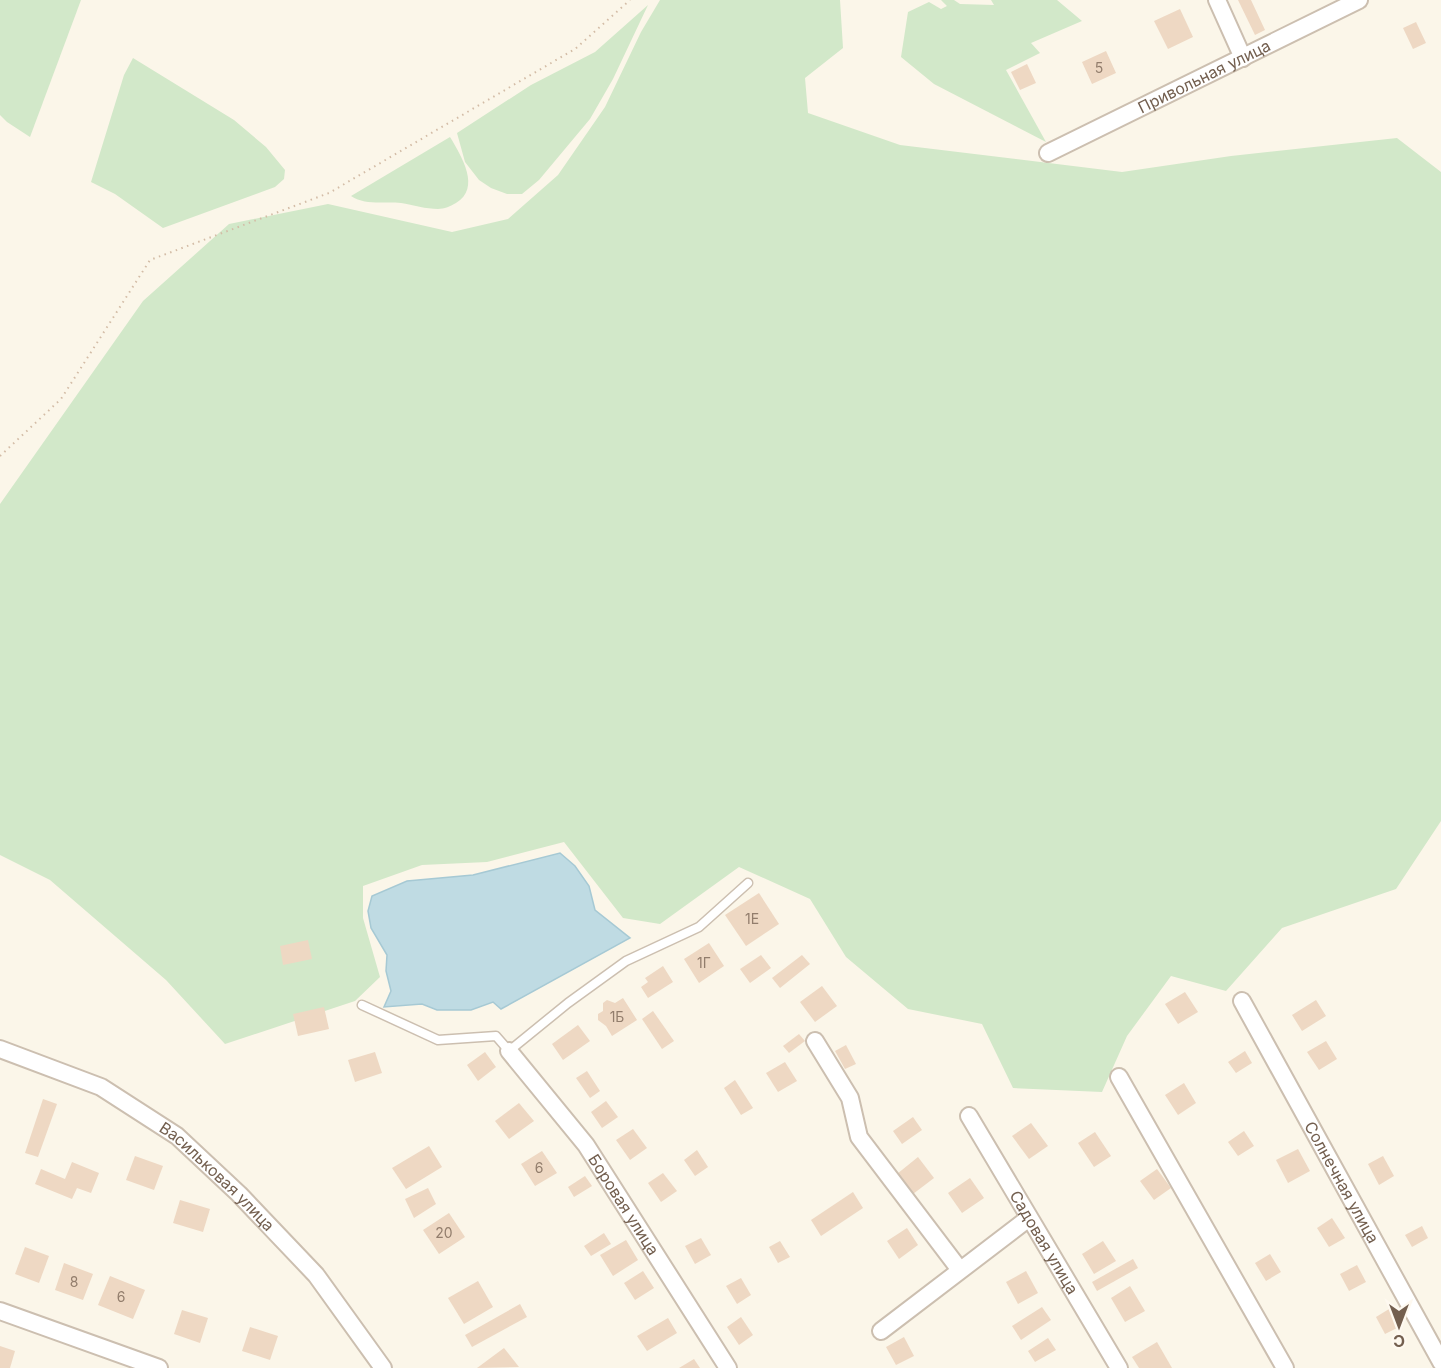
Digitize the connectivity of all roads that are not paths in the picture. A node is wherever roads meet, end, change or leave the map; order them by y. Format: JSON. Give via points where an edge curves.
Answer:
{"nodes":[{"id":1,"x":1217,"y":0,"type":"edge"},
{"id":2,"x":1359,"y":0,"type":"edge"},
{"id":3,"x":1243,"y":58,"type":"junction"},
{"id":4,"x":1048,"y":153,"type":"dead end"},
{"id":5,"x":748,"y":883,"type":"dead end"},
{"id":6,"x":1242,"y":1001,"type":"dead end"},
{"id":7,"x":362,"y":1005,"type":"dead end"},
{"id":8,"x":815,"y":1041,"type":"dead end"},
{"id":9,"x":0,"y":1048,"type":"edge"},
{"id":10,"x":509,"y":1051,"type":"junction"},
{"id":11,"x":1119,"y":1077,"type":"dead end"},
{"id":12,"x":969,"y":1116,"type":"dead end"},
{"id":13,"x":1029,"y":1218,"type":"junction"},
{"id":14,"x":960,"y":1270,"type":"junction"},
{"id":15,"x":0,"y":1311,"type":"edge"},
{"id":16,"x":881,"y":1331,"type":"dead end"},
{"id":17,"x":1441,"y":1362,"type":"edge"},
{"id":18,"x":159,"y":1368,"type":"edge"},
{"id":19,"x":383,"y":1368,"type":"edge"},
{"id":20,"x":728,"y":1368,"type":"edge"},
{"id":21,"x":1119,"y":1368,"type":"edge"},
{"id":22,"x":1285,"y":1368,"type":"edge"}],
"edges":[{"from":1,"to":3,"type":"street"},
{"from":2,"to":3,"type":"street","name":"Привольная улица"},
{"from":3,"to":4,"type":"street","name":"Привольная улица"},
{"from":5,"to":10,"type":"lane","via":[[699,927],[626,961]]},
{"from":6,"to":17,"type":"street","name":"Солнечная улица"},
{"from":7,"to":10,"type":"lane","via":[[438,1040],[496,1036]]},
{"from":8,"to":14,"type":"street","via":[[849,1098],[859,1137]]},
{"from":9,"to":19,"type":"street","name":"Васильковая улица","via":[[101,1087],[177,1136],[316,1275]]},
{"from":10,"to":20,"type":"street","name":"Боровая улица","via":[[586,1145]]},
{"from":11,"to":22,"type":"street"},
{"from":12,"to":13,"type":"street","name":"Садовая улица"},
{"from":13,"to":14,"type":"street"},
{"from":13,"to":21,"type":"street","name":"Садовая улица"},
{"from":14,"to":16,"type":"street"},
{"from":15,"to":18,"type":"street"}]}
